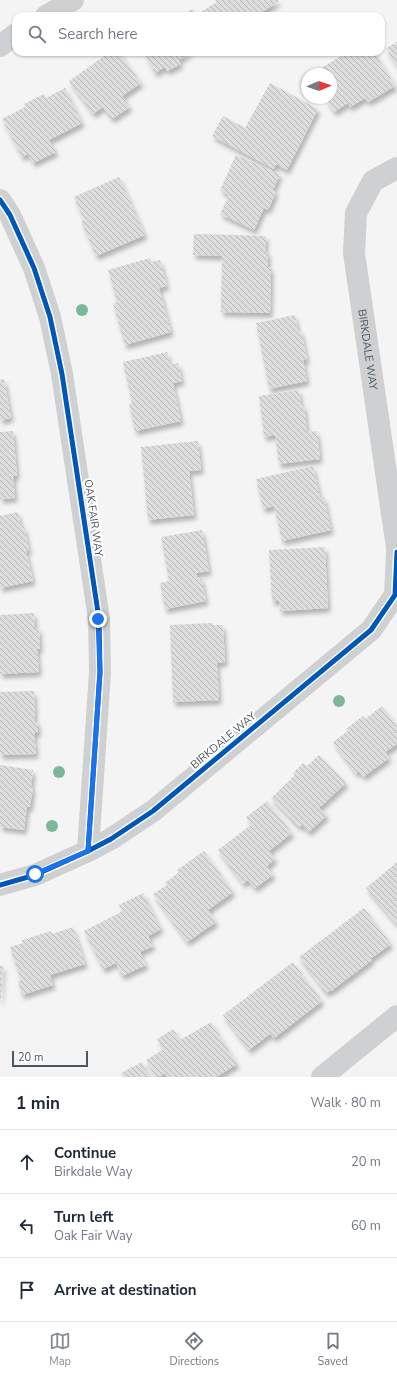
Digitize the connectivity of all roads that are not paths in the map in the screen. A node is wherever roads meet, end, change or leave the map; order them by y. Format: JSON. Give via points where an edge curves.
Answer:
{"nodes":[{"id":1,"x":73,"y":0,"type":"edge"},
{"id":2,"x":53,"y":12,"type":"edge"},
{"id":3,"x":12,"y":37,"type":"edge"},
{"id":4,"x":0,"y":46,"type":"edge"},
{"id":5,"x":397,"y":168,"type":"edge"},
{"id":6,"x":0,"y":200,"type":"edge"},
{"id":7,"x":397,"y":548,"type":"edge"},
{"id":8,"x":397,"y":552,"type":"edge"},
{"id":9,"x":88,"y":851,"type":"junction"},
{"id":10,"x":0,"y":885,"type":"edge"},
{"id":11,"x":397,"y":1016,"type":"edge"},
{"id":12,"x":322,"y":1077,"type":"edge"}],
"edges":[{"from":1,"to":2,"type":"street"},
{"from":3,"to":4,"type":"street"},
{"from":5,"to":7,"type":"street","name":"BIRKDALE WAY","via":[[373,181],[356,213],[354,253]]},
{"from":6,"to":9,"type":"street","name":"OAK FAIR WAY","via":[[10,215],[34,268],[50,317],[62,374],[98,619],[100,672]]},
{"from":8,"to":9,"type":"street","name":"BIRKDALE WAY","via":[[394,595],[371,630],[153,811]]},
{"from":9,"to":10,"type":"street","name":"BIRKDALE WAY","via":[[35,874]]},
{"from":11,"to":12,"type":"street"}]}
